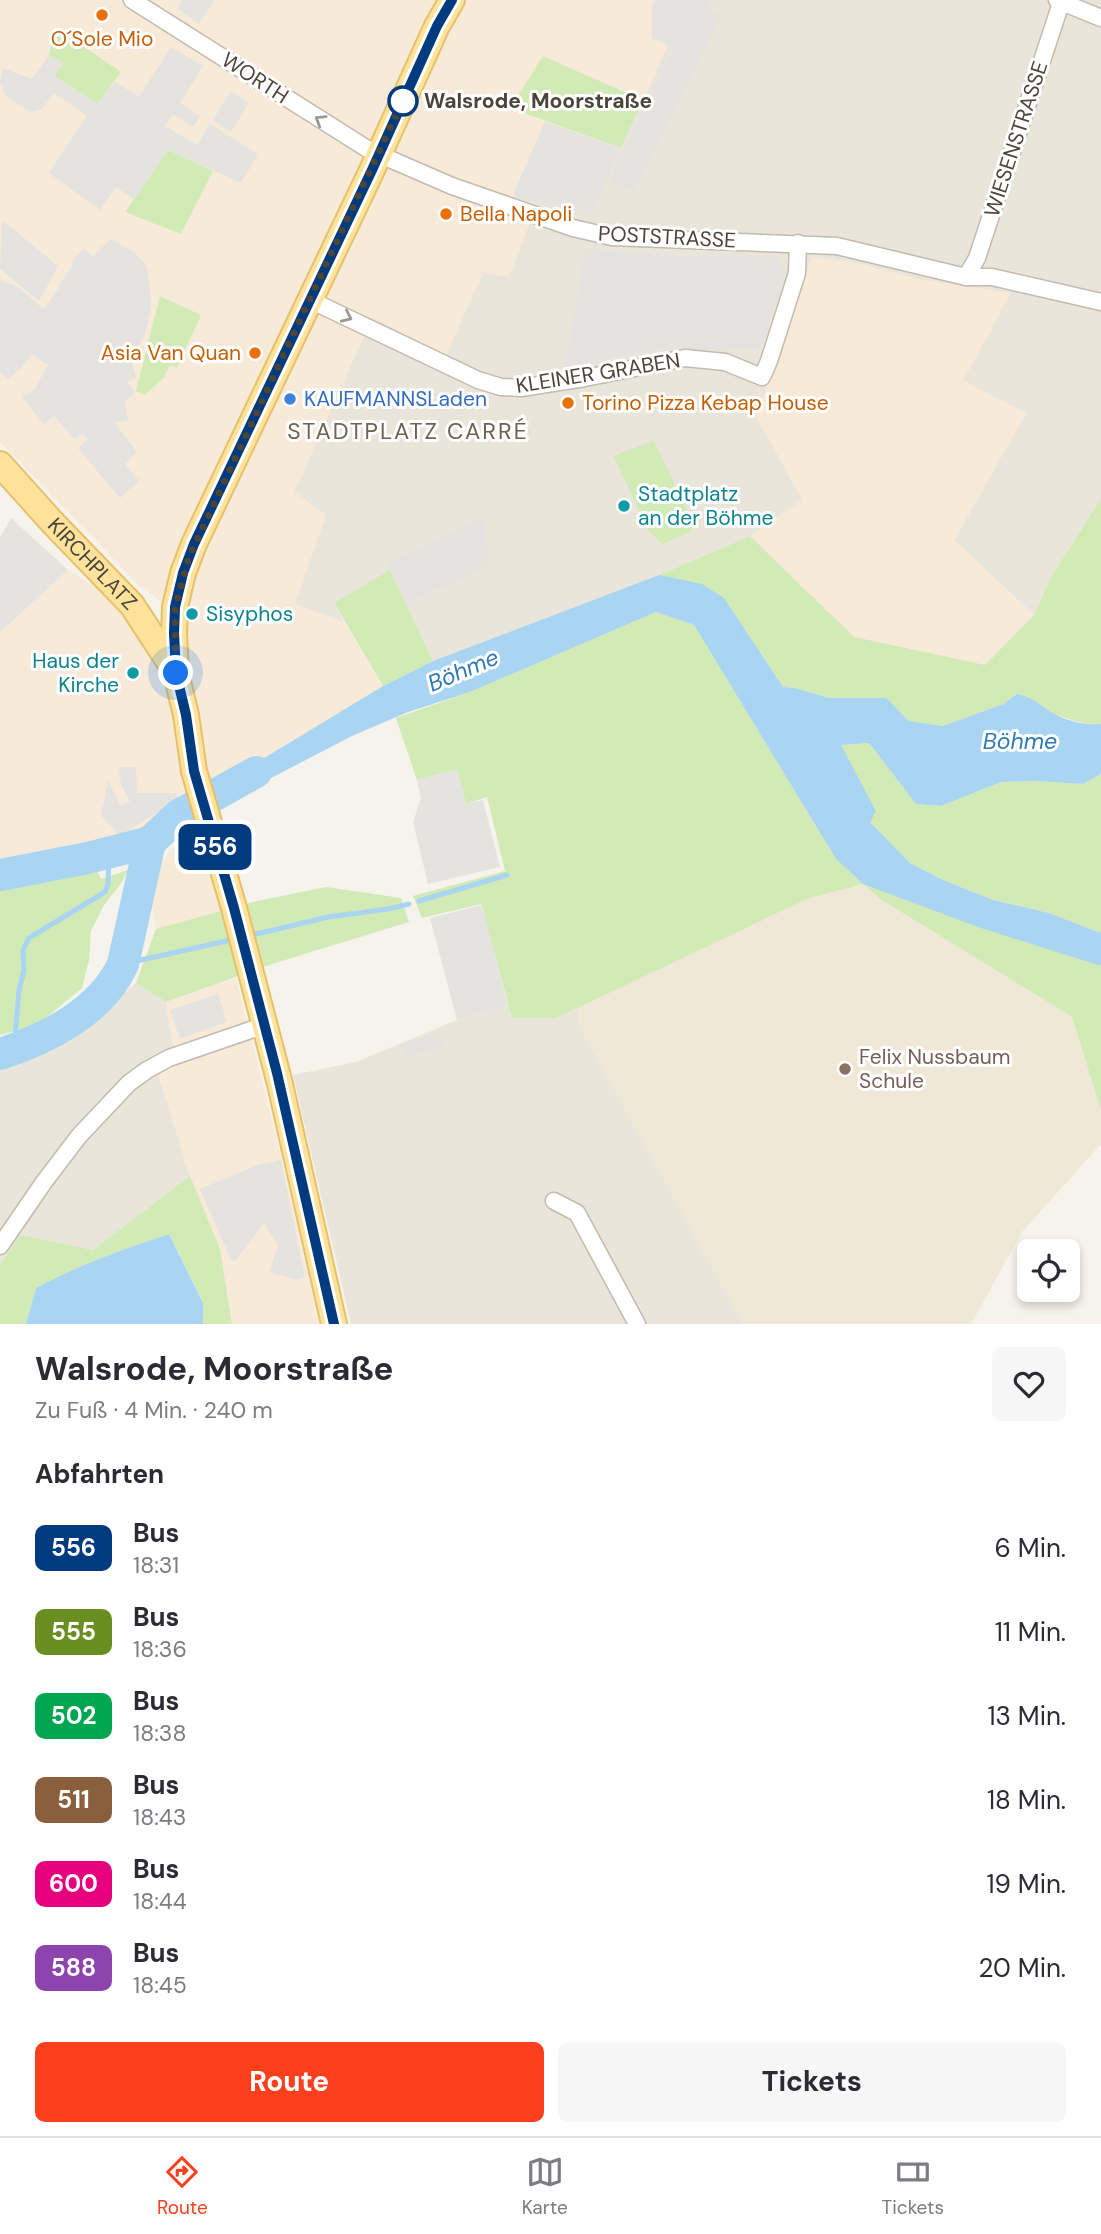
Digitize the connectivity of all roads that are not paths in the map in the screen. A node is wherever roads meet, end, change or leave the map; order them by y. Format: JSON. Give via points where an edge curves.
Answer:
{"nodes":[{"id":1,"x":132,"y":0,"type":"edge"},
{"id":2,"x":452,"y":0,"type":"edge"},
{"id":3,"x":1060,"y":1,"type":"edge"},
{"id":4,"x":1101,"y":18,"type":"edge"},
{"id":5,"x":379,"y":155,"type":"junction"},
{"id":6,"x":798,"y":243,"type":"junction"},
{"id":7,"x":966,"y":277,"type":"junction"},
{"id":8,"x":310,"y":300,"type":"junction"},
{"id":9,"x":1101,"y":302,"type":"edge"},
{"id":10,"x":0,"y":464,"type":"edge"},
{"id":11,"x":175,"y":607,"type":"junction"},
{"id":12,"x":139,"y":613,"type":"junction"},
{"id":13,"x":176,"y":673,"type":"junction"},
{"id":14,"x":265,"y":1025,"type":"junction"},
{"id":15,"x":554,"y":1201,"type":"dead end"},
{"id":16,"x":0,"y":1246,"type":"edge"},
{"id":17,"x":334,"y":1324,"type":"edge"},
{"id":18,"x":636,"y":1324,"type":"edge"}],
"edges":[{"from":5,"to":1,"type":"street","name":"WORTH","one_way":true},
{"from":2,"to":5,"type":"main road"},
{"from":3,"to":4,"type":"street"},
{"from":3,"to":7,"type":"street","name":"WIESENSTRASSE"},
{"from":5,"to":6,"type":"street","name":"POSTSTRASSE","via":[[474,195],[573,229],[620,237]]},
{"from":5,"to":8,"type":"main road"},
{"from":6,"to":7,"type":"street","name":"POSTSTRASSE","via":[[837,246]]},
{"from":8,"to":6,"type":"street","name":"KLEINER GRABEN","one_way":true,"via":[[501,387],[551,384],[685,358],[725,362],[762,377],[797,273]]},
{"from":7,"to":9,"type":"street","name":"POSTSTRASSE","via":[[992,277]]},
{"from":8,"to":11,"type":"main road","via":[[194,544]]},
{"from":10,"to":12,"type":"main road","name":"KIRCHPLATZ"},
{"from":11,"to":12,"type":"main road"},
{"from":11,"to":13,"type":"main road"},
{"from":12,"to":13,"type":"main road","name":"KIRCHPLATZ"},
{"from":13,"to":14,"type":"main road","via":[[198,789]]},
{"from":14,"to":16,"type":"street","via":[[169,1058],[128,1083],[79,1136]]},
{"from":14,"to":17,"type":"main road"},
{"from":15,"to":18,"type":"street","via":[[577,1213]]}]}
